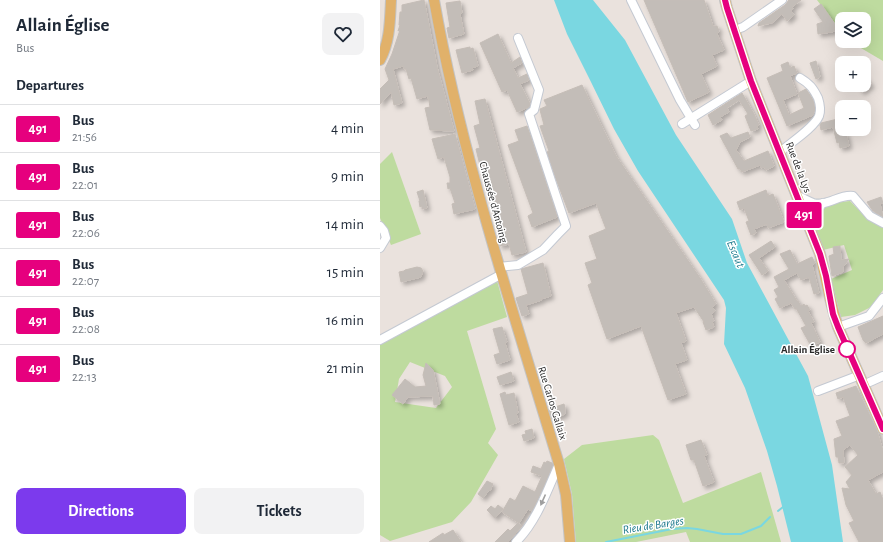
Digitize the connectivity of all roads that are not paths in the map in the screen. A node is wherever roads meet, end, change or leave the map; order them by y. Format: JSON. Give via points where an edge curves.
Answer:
{"nodes":[{"id":1,"x":391,"y":0,"type":"edge"},
{"id":2,"x":434,"y":0,"type":"edge"},
{"id":3,"x":631,"y":0,"type":"edge"},
{"id":4,"x":725,"y":0,"type":"edge"},
{"id":5,"x":782,"y":0,"type":"edge"},
{"id":6,"x":735,"y":30,"type":"junction"},
{"id":7,"x":518,"y":38,"type":"dead end"},
{"id":8,"x":380,"y":60,"type":"edge"},
{"id":9,"x":800,"y":78,"type":"dead end"},
{"id":10,"x":751,"y":81,"type":"junction"},
{"id":11,"x":693,"y":122,"type":"junction"},
{"id":12,"x":682,"y":124,"type":"dead end"},
{"id":13,"x":780,"y":152,"type":"junction"},
{"id":14,"x":798,"y":196,"type":"junction"},
{"id":15,"x":823,"y":203,"type":"junction"},
{"id":16,"x":806,"y":222,"type":"junction"},
{"id":17,"x":883,"y":223,"type":"edge"},
{"id":18,"x":380,"y":226,"type":"edge"},
{"id":19,"x":380,"y":248,"type":"edge"},
{"id":20,"x":500,"y":270,"type":"junction"},
{"id":21,"x":883,"y":298,"type":"edge"},
{"id":22,"x":883,"y":310,"type":"edge"},
{"id":23,"x":869,"y":316,"type":"junction"},
{"id":24,"x":838,"y":327,"type":"junction"},
{"id":25,"x":382,"y":336,"type":"edge"},
{"id":26,"x":883,"y":376,"type":"edge"},
{"id":27,"x":862,"y":380,"type":"junction"},
{"id":28,"x":818,"y":391,"type":"dead end"},
{"id":29,"x":880,"y":418,"type":"edge"},
{"id":30,"x":883,"y":429,"type":"edge"},
{"id":31,"x":559,"y":464,"type":"junction"},
{"id":32,"x":521,"y":540,"type":"edge"},
{"id":33,"x":570,"y":542,"type":"edge"}],
"edges":[{"from":1,"to":8,"type":"main road","via":[[389,30]]},
{"from":2,"to":20,"type":"main road","name":"Chaussée d'Antoing","via":[[460,122]]},
{"from":3,"to":11,"type":"street"},
{"from":4,"to":6,"type":"main road","name":"Rue de la Lys"},
{"from":5,"to":6,"type":"street"},
{"from":6,"to":10,"type":"main road","name":"Rue de la Lys"},
{"from":7,"to":20,"type":"street","via":[[539,90],[534,110],[529,114],[566,226],[543,250],[518,265]]},
{"from":9,"to":13,"type":"street","via":[[810,84],[815,92],[820,104],[820,115],[809,128]]},
{"from":10,"to":11,"type":"street"},
{"from":10,"to":13,"type":"main road","name":"Rue de la Lys"},
{"from":11,"to":12,"type":"street"},
{"from":13,"to":14,"type":"main road","name":"Rue de la Lys"},
{"from":14,"to":15,"type":"street","via":[[813,203]]},
{"from":14,"to":16,"type":"main road","name":"Rue de la Lys"},
{"from":15,"to":16,"type":"street"},
{"from":15,"to":17,"type":"street","via":[[846,195],[853,196],[870,216]]},
{"from":16,"to":24,"type":"main road","name":"Rue de la Lys","via":[[820,254]]},
{"from":18,"to":19,"type":"street","via":[[386,238]]},
{"from":20,"to":25,"type":"street"},
{"from":20,"to":31,"type":"main road","name":"Rue Carlos Gallaix"},
{"from":21,"to":23,"type":"street"},
{"from":22,"to":23,"type":"street"},
{"from":23,"to":24,"type":"street"},
{"from":24,"to":27,"type":"main road","name":"Rue de la Lys"},
{"from":26,"to":27,"type":"street"},
{"from":27,"to":28,"type":"street"},
{"from":27,"to":29,"type":"main road","name":"Rue de la Lys"},
{"from":29,"to":30,"type":"main road","name":"Rue de la Lys"},
{"from":31,"to":32,"type":"street","one_way":true,"via":[[536,516]]},
{"from":31,"to":33,"type":"main road","name":"Rue Carlos Gallaix","via":[[566,495]]}]}
